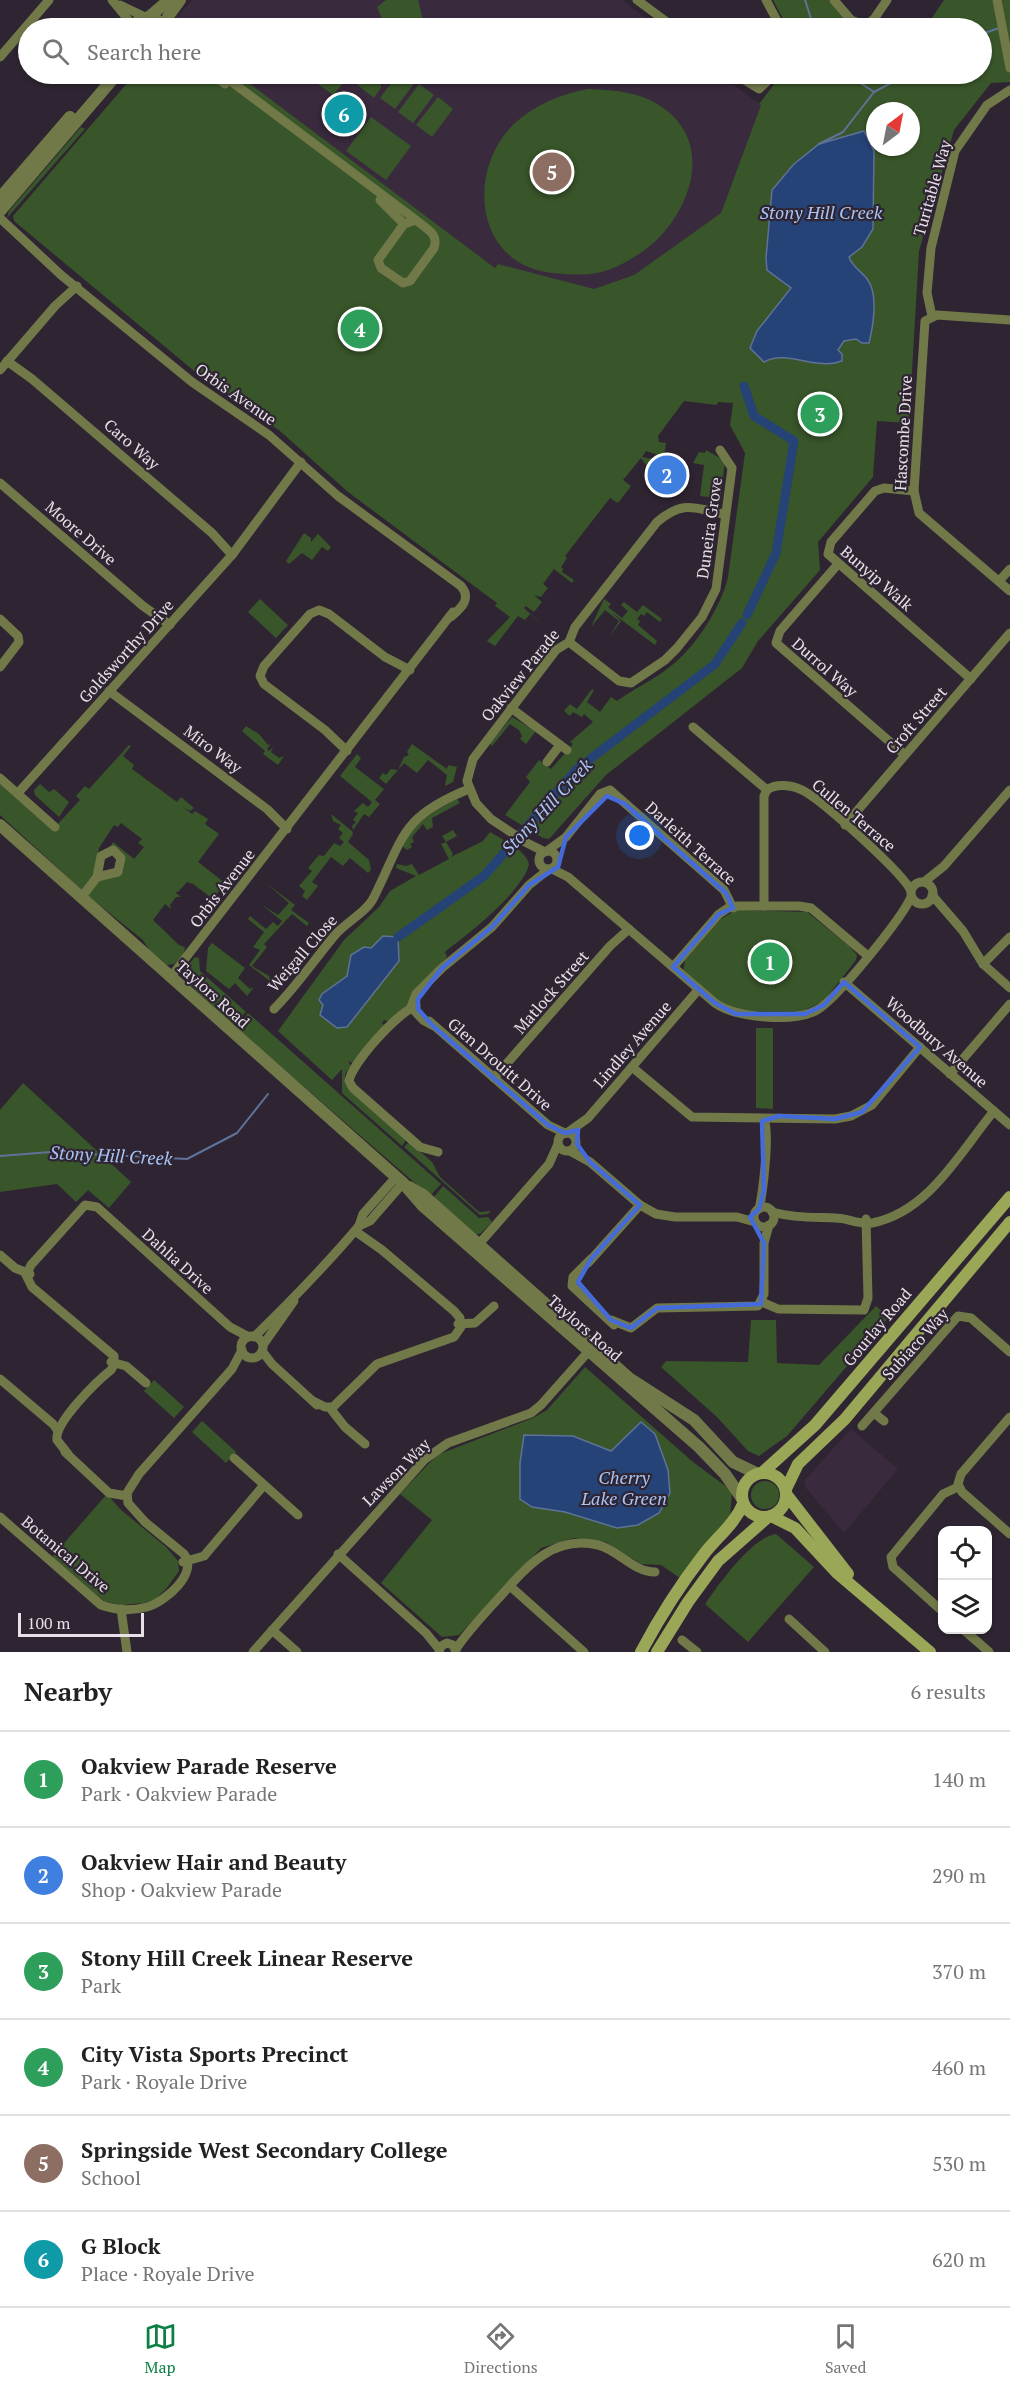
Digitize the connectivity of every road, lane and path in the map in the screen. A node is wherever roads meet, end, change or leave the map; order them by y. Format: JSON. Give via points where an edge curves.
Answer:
{"nodes":[{"id":1,"x":49,"y":0,"type":"edge"},
{"id":2,"x":112,"y":0,"type":"edge"},
{"id":3,"x":169,"y":0,"type":"edge"},
{"id":4,"x":180,"y":0,"type":"edge"},
{"id":5,"x":637,"y":0,"type":"edge"},
{"id":6,"x":766,"y":0,"type":"edge"},
{"id":7,"x":834,"y":0,"type":"edge"},
{"id":8,"x":886,"y":0,"type":"edge"},
{"id":9,"x":998,"y":2,"type":"edge"},
{"id":10,"x":147,"y":17,"type":"junction"},
{"id":11,"x":34,"y":18,"type":"edge"},
{"id":12,"x":127,"y":18,"type":"edge"},
{"id":13,"x":150,"y":18,"type":"edge"},
{"id":14,"x":168,"y":18,"type":"edge"},
{"id":15,"x":661,"y":18,"type":"edge"},
{"id":16,"x":776,"y":18,"type":"edge"},
{"id":17,"x":849,"y":18,"type":"edge"},
{"id":18,"x":875,"y":18,"type":"edge"},
{"id":19,"x":18,"y":36,"type":"edge"},
{"id":20,"x":0,"y":57,"type":"edge"},
{"id":21,"x":1009,"y":66,"type":"edge"},
{"id":22,"x":98,"y":84,"type":"edge"},
{"id":23,"x":108,"y":84,"type":"edge"},
{"id":24,"x":225,"y":84,"type":"edge"},
{"id":25,"x":234,"y":84,"type":"edge"},
{"id":26,"x":751,"y":84,"type":"edge"},
{"id":27,"x":764,"y":84,"type":"edge"},
{"id":28,"x":1010,"y":90,"type":"edge"},
{"id":29,"x":0,"y":198,"type":"edge"},
{"id":30,"x":0,"y":211,"type":"edge"},
{"id":31,"x":0,"y":218,"type":"edge"},
{"id":32,"x":416,"y":220,"type":"junction"},
{"id":33,"x":404,"y":224,"type":"junction"},
{"id":34,"x":0,"y":226,"type":"edge"},
{"id":35,"x":15,"y":235,"type":"junction"},
{"id":36,"x":74,"y":284,"type":"junction"},
{"id":37,"x":932,"y":316,"type":"junction"},
{"id":38,"x":1010,"y":320,"type":"edge"},
{"id":39,"x":10,"y":359,"type":"junction"},
{"id":40,"x":0,"y":370,"type":"edge"},
{"id":41,"x":720,"y":450,"type":"dead end"},
{"id":42,"x":303,"y":465,"type":"junction"},
{"id":43,"x":0,"y":483,"type":"edge"},
{"id":44,"x":914,"y":490,"type":"junction"},
{"id":45,"x":724,"y":514,"type":"junction"},
{"id":46,"x":235,"y":552,"type":"junction"},
{"id":47,"x":837,"y":564,"type":"junction"},
{"id":48,"x":1010,"y":569,"type":"edge"},
{"id":49,"x":999,"y":581,"type":"junction"},
{"id":50,"x":1010,"y":591,"type":"edge"},
{"id":51,"x":0,"y":619,"type":"edge"},
{"id":52,"x":168,"y":627,"type":"junction"},
{"id":53,"x":1010,"y":633,"type":"edge"},
{"id":54,"x":569,"y":642,"type":"junction"},
{"id":55,"x":0,"y":667,"type":"edge"},
{"id":56,"x":408,"y":673,"type":"junction"},
{"id":57,"x":971,"y":679,"type":"junction"},
{"id":58,"x":112,"y":689,"type":"junction"},
{"id":59,"x":512,"y":708,"type":"junction"},
{"id":60,"x":693,"y":727,"type":"dead end"},
{"id":61,"x":349,"y":748,"type":"junction"},
{"id":62,"x":905,"y":755,"type":"junction"},
{"id":63,"x":547,"y":762,"type":"dead end"},
{"id":64,"x":0,"y":778,"type":"edge"},
{"id":65,"x":469,"y":789,"type":"junction"},
{"id":66,"x":767,"y":790,"type":"junction"},
{"id":67,"x":1010,"y":790,"type":"edge"},
{"id":68,"x":18,"y":793,"type":"junction"},
{"id":69,"x":0,"y":825,"type":"edge"},
{"id":70,"x":845,"y":825,"type":"junction"},
{"id":71,"x":289,"y":826,"type":"junction"},
{"id":72,"x":55,"y":827,"type":"dead end"},
{"id":73,"x":566,"y":837,"type":"junction"},
{"id":74,"x":527,"y":843,"type":"junction"},
{"id":75,"x":546,"y":851,"type":"junction"},
{"id":76,"x":539,"y":862,"type":"junction"},
{"id":77,"x":554,"y":865,"type":"junction"},
{"id":78,"x":944,"y":866,"type":"junction"},
{"id":79,"x":894,"y":868,"type":"junction"},
{"id":80,"x":97,"y":877,"type":"dead end"},
{"id":81,"x":922,"y":882,"type":"junction"},
{"id":82,"x":529,"y":885,"type":"junction"},
{"id":83,"x":932,"y":892,"type":"junction"},
{"id":84,"x":911,"y":894,"type":"junction"},
{"id":85,"x":81,"y":898,"type":"junction"},
{"id":86,"x":922,"y":903,"type":"junction"},
{"id":87,"x":764,"y":906,"type":"junction"},
{"id":88,"x":733,"y":908,"type":"junction"},
{"id":89,"x":896,"y":922,"type":"junction"},
{"id":90,"x":955,"y":923,"type":"junction"},
{"id":91,"x":627,"y":927,"type":"junction"},
{"id":92,"x":1010,"y":937,"type":"edge"},
{"id":93,"x":868,"y":956,"type":"junction"},
{"id":94,"x":982,"y":964,"type":"junction"},
{"id":95,"x":674,"y":967,"type":"junction"},
{"id":96,"x":171,"y":978,"type":"junction"},
{"id":97,"x":844,"y":982,"type":"junction"},
{"id":98,"x":1010,"y":988,"type":"edge"},
{"id":99,"x":699,"y":989,"type":"junction"},
{"id":100,"x":1010,"y":1004,"type":"edge"},
{"id":101,"x":414,"y":1006,"type":"junction"},
{"id":102,"x":274,"y":1008,"type":"dead end"},
{"id":103,"x":920,"y":1047,"type":"junction"},
{"id":104,"x":632,"y":1067,"type":"junction"},
{"id":105,"x":950,"y":1074,"type":"junction"},
{"id":106,"x":496,"y":1080,"type":"junction"},
{"id":107,"x":996,"y":1113,"type":"junction"},
{"id":108,"x":588,"y":1118,"type":"junction"},
{"id":109,"x":764,"y":1122,"type":"junction"},
{"id":110,"x":548,"y":1125,"type":"junction"},
{"id":111,"x":1010,"y":1125,"type":"edge"},
{"id":112,"x":566,"y":1133,"type":"junction"},
{"id":113,"x":568,"y":1145,"type":"junction"},
{"id":114,"x":438,"y":1152,"type":"dead end"},
{"id":115,"x":402,"y":1181,"type":"junction"},
{"id":116,"x":764,"y":1190,"type":"junction"},
{"id":117,"x":1010,"y":1197,"type":"edge"},
{"id":118,"x":639,"y":1203,"type":"junction"},
{"id":119,"x":758,"y":1210,"type":"junction"},
{"id":120,"x":771,"y":1211,"type":"junction"},
{"id":121,"x":737,"y":1217,"type":"junction"},
{"id":122,"x":791,"y":1217,"type":"junction"},
{"id":123,"x":866,"y":1222,"type":"junction"},
{"id":124,"x":1010,"y":1222,"type":"edge"},
{"id":125,"x":757,"y":1223,"type":"junction"},
{"id":126,"x":770,"y":1224,"type":"junction"},
{"id":127,"x":357,"y":1229,"type":"junction"},
{"id":128,"x":764,"y":1243,"type":"junction"},
{"id":129,"x":476,"y":1247,"type":"junction"},
{"id":130,"x":0,"y":1255,"type":"edge"},
{"id":131,"x":28,"y":1273,"type":"junction"},
{"id":132,"x":301,"y":1292,"type":"junction"},
{"id":133,"x":762,"y":1302,"type":"junction"},
{"id":134,"x":494,"y":1306,"type":"dead end"},
{"id":135,"x":459,"y":1324,"type":"junction"},
{"id":136,"x":230,"y":1327,"type":"junction"},
{"id":137,"x":252,"y":1337,"type":"junction"},
{"id":138,"x":242,"y":1348,"type":"junction"},
{"id":139,"x":588,"y":1352,"type":"junction"},
{"id":140,"x":1010,"y":1352,"type":"edge"},
{"id":141,"x":257,"y":1353,"type":"junction"},
{"id":142,"x":112,"y":1362,"type":"junction"},
{"id":143,"x":232,"y":1369,"type":"junction"},
{"id":144,"x":0,"y":1379,"type":"edge"},
{"id":145,"x":146,"y":1383,"type":"dead end"},
{"id":146,"x":332,"y":1409,"type":"junction"},
{"id":147,"x":874,"y":1413,"type":"junction"},
{"id":148,"x":1010,"y":1417,"type":"edge"},
{"id":149,"x":884,"y":1421,"type":"dead end"},
{"id":150,"x":862,"y":1426,"type":"dead end"},
{"id":151,"x":55,"y":1429,"type":"junction"},
{"id":152,"x":365,"y":1444,"type":"dead end"},
{"id":153,"x":234,"y":1458,"type":"dead end"},
{"id":154,"x":759,"y":1473,"type":"junction"},
{"id":155,"x":264,"y":1485,"type":"junction"},
{"id":156,"x":958,"y":1487,"type":"junction"},
{"id":157,"x":786,"y":1492,"type":"junction"},
{"id":158,"x":122,"y":1494,"type":"junction"},
{"id":159,"x":742,"y":1500,"type":"junction"},
{"id":160,"x":298,"y":1515,"type":"dead end"},
{"id":161,"x":770,"y":1516,"type":"junction"},
{"id":162,"x":0,"y":1517,"type":"edge"},
{"id":163,"x":1010,"y":1534,"type":"edge"},
{"id":164,"x":338,"y":1554,"type":"junction"},
{"id":165,"x":186,"y":1561,"type":"junction"},
{"id":166,"x":655,"y":1572,"type":"dead end"},
{"id":167,"x":510,"y":1586,"type":"junction"},
{"id":168,"x":870,"y":1599,"type":"junction"},
{"id":169,"x":938,"y":1607,"type":"edge"},
{"id":170,"x":125,"y":1609,"type":"junction"},
{"id":171,"x":789,"y":1620,"type":"dead end"},
{"id":172,"x":272,"y":1630,"type":"junction"},
{"id":173,"x":969,"y":1634,"type":"edge"},
{"id":174,"x":682,"y":1640,"type":"dead end"},
{"id":175,"x":448,"y":1648,"type":"edge"},
{"id":176,"x":127,"y":1652,"type":"edge"},
{"id":177,"x":253,"y":1652,"type":"edge"},
{"id":178,"x":297,"y":1652,"type":"edge"},
{"id":179,"x":584,"y":1652,"type":"edge"},
{"id":180,"x":641,"y":1652,"type":"edge"},
{"id":181,"x":657,"y":1652,"type":"edge"},
{"id":182,"x":697,"y":1652,"type":"edge"},
{"id":183,"x":825,"y":1652,"type":"edge"},
{"id":184,"x":930,"y":1652,"type":"edge"},
{"id":185,"x":989,"y":1652,"type":"edge"}],
"edges":[{"from":1,"to":11,"type":"street"},
{"from":2,"to":10,"type":"street"},
{"from":2,"to":12,"type":"street"},
{"from":3,"to":10,"type":"street"},
{"from":4,"to":14,"type":"street"},
{"from":5,"to":15,"type":"street"},
{"from":6,"to":16,"type":"street"},
{"from":7,"to":17,"type":"street"},
{"from":8,"to":18,"type":"street"},
{"from":9,"to":21,"type":"street"},
{"from":10,"to":13,"type":"street"},
{"from":19,"to":20,"type":"street"},
{"from":22,"to":29,"type":"street"},
{"from":23,"to":30,"type":"street"},
{"from":24,"to":33,"type":"street","via":[[383,202]]},
{"from":25,"to":32,"type":"street"},
{"from":26,"to":27,"type":"street","via":[[759,89]]},
{"from":28,"to":37,"type":"street","name":"Turitable Way","via":[[987,105],[955,151],[931,248],[927,293]]},
{"from":31,"to":35,"type":"street","name":"Orbis Avenue"},
{"from":32,"to":33,"type":"street"},
{"from":32,"to":33,"type":"street","via":[[433,234],[436,242],[410,281],[403,283],[381,268],[378,260]]},
{"from":34,"to":35,"type":"street","name":"Orbis Avenue"},
{"from":35,"to":36,"type":"street","name":"Orbis Avenue"},
{"from":36,"to":39,"type":"street"},
{"from":36,"to":42,"type":"street","name":"Orbis Avenue","via":[[183,375],[255,424]]},
{"from":37,"to":38,"type":"street"},
{"from":37,"to":44,"type":"street","name":"Hascombe Drive","via":[[924,324]]},
{"from":39,"to":40,"type":"street"},
{"from":39,"to":46,"type":"street","name":"Caro Way"},
{"from":41,"to":45,"type":"street","name":"Duneira Grove","via":[[732,468]]},
{"from":42,"to":46,"type":"street","name":"Goldsworthy Drive"},
{"from":42,"to":56,"type":"street","name":"Orbis Avenue","via":[[466,593],[464,603]]},
{"from":43,"to":52,"type":"street","name":"Moore Drive"},
{"from":44,"to":47,"type":"street","name":"Bunyip Walk","via":[[875,491],[828,546],[828,554]]},
{"from":44,"to":49,"type":"street","name":"Hascombe Drive","via":[[919,513]]},
{"from":45,"to":54,"type":"street","name":"Oakview Parade","via":[[688,507],[672,509],[657,522],[582,618]]},
{"from":45,"to":54,"type":"street","name":"Duneira Grove","via":[[716,589],[702,617],[665,660],[624,684]]},
{"from":46,"to":52,"type":"street","name":"Goldsworthy Drive"},
{"from":47,"to":57,"type":"street","name":"Bunyip Walk"},
{"from":47,"to":62,"type":"street","name":"Durrol Way","via":[[780,631],[776,643]]},
{"from":48,"to":49,"type":"street"},
{"from":49,"to":50,"type":"street","name":"Hascombe Drive"},
{"from":51,"to":55,"type":"street","via":[[19,639],[17,648]]},
{"from":52,"to":58,"type":"street","name":"Goldsworthy Drive"},
{"from":53,"to":57,"type":"street","name":"Croft Street"},
{"from":54,"to":59,"type":"street","name":"Oakview Parade","via":[[556,650]]},
{"from":56,"to":61,"type":"street","name":"Orbis Avenue"},
{"from":56,"to":61,"type":"street","via":[[319,610],[310,614],[264,666],[260,673],[262,682]]},
{"from":57,"to":62,"type":"street","name":"Croft Street"},
{"from":58,"to":68,"type":"street","name":"Goldsworthy Drive"},
{"from":58,"to":71,"type":"street","name":"Miro Way"},
{"from":59,"to":63,"type":"street","via":[[563,747]]},
{"from":59,"to":65,"type":"street","name":"Oakview Parade","via":[[473,759],[468,773]]},
{"from":60,"to":66,"type":"street"},
{"from":61,"to":71,"type":"street","name":"Orbis Avenue"},
{"from":62,"to":70,"type":"street","name":"Croft Street"},
{"from":64,"to":68,"type":"street"},
{"from":65,"to":74,"type":"street","via":[[476,803],[498,824]]},
{"from":65,"to":102,"type":"street","name":"Weigall Close","via":[[418,816],[405,829],[375,896],[336,934]]},
{"from":66,"to":70,"type":"street","name":"Cullen Terrace","via":[[776,786],[799,788]]},
{"from":66,"to":87,"type":"street"},
{"from":67,"to":78,"type":"street"},
{"from":68,"to":72,"type":"street"},
{"from":69,"to":85,"type":"street","name":"Taylors Road"},
{"from":70,"to":79,"type":"street","name":"Cullen Terrace"},
{"from":71,"to":96,"type":"street","name":"Orbis Avenue"},
{"from":73,"to":75,"type":"street","name":"Darleith Terrace"},
{"from":73,"to":77,"type":"street","name":"Darleith Terrace"},
{"from":73,"to":88,"type":"street","name":"Darleith Terrace","via":[[593,805],[611,796],[724,890]]},
{"from":74,"to":75,"type":"street"},
{"from":74,"to":76,"type":"street"},
{"from":75,"to":76,"type":"street","name":"Darleith Terrace"},
{"from":75,"to":77,"type":"street","via":[[555,854]]},
{"from":76,"to":77,"type":"street"},
{"from":76,"to":82,"type":"street"},
{"from":77,"to":82,"type":"street"},
{"from":77,"to":91,"type":"street"},
{"from":78,"to":81,"type":"street"},
{"from":78,"to":83,"type":"street"},
{"from":79,"to":81,"type":"street","name":"Cullen Terrace"},
{"from":79,"to":84,"type":"street","name":"Cullen Terrace"},
{"from":80,"to":85,"type":"street"},
{"from":81,"to":83,"type":"street","name":"Cullen Terrace"},
{"from":81,"to":84,"type":"street","via":[[914,885]]},
{"from":82,"to":101,"type":"street","via":[[492,927],[442,968],[414,998]]},
{"from":83,"to":86,"type":"street"},
{"from":83,"to":90,"type":"street","name":"Cullen Terrace"},
{"from":84,"to":86,"type":"street","name":"Cullen Terrace"},
{"from":84,"to":89,"type":"street"},
{"from":85,"to":96,"type":"street","name":"Taylors Road"},
{"from":86,"to":89,"type":"street"},
{"from":86,"to":90,"type":"street","name":"Cullen Terrace"},
{"from":87,"to":88,"type":"street"},
{"from":87,"to":93,"type":"street","via":[[811,908]]},
{"from":88,"to":95,"type":"street","via":[[719,915]]},
{"from":89,"to":93,"type":"street"},
{"from":90,"to":94,"type":"street","name":"Cullen Terrace"},
{"from":91,"to":95,"type":"street"},
{"from":91,"to":106,"type":"street","name":"Matlock Street"},
{"from":92,"to":94,"type":"street"},
{"from":93,"to":97,"type":"street"},
{"from":94,"to":98,"type":"street","name":"Cullen Terrace"},
{"from":95,"to":99,"type":"street"},
{"from":96,"to":115,"type":"street","name":"Taylors Road"},
{"from":97,"to":99,"type":"street","via":[[824,1005],[797,1015],[736,1014]]},
{"from":97,"to":103,"type":"street","name":"Woodbury Avenue"},
{"from":99,"to":104,"type":"street","name":"Lindley Avenue"},
{"from":100,"to":105,"type":"street"},
{"from":101,"to":106,"type":"street","name":"Glen Drouitt Drive","via":[[423,1020]]},
{"from":101,"to":114,"type":"street","via":[[400,1014],[351,1072],[349,1081],[420,1147]]},
{"from":103,"to":105,"type":"street","name":"Woodbury Avenue"},
{"from":103,"to":109,"type":"street","via":[[862,1112],[835,1119],[787,1118]]},
{"from":104,"to":108,"type":"street","name":"Lindley Avenue"},
{"from":104,"to":109,"type":"street","via":[[692,1117]]},
{"from":105,"to":107,"type":"street","name":"Woodbury Avenue"},
{"from":106,"to":110,"type":"street","name":"Glen Drouitt Drive"},
{"from":107,"to":111,"type":"street","name":"Woodbury Avenue"},
{"from":107,"to":123,"type":"street","via":[[919,1201]]},
{"from":108,"to":112,"type":"street","name":"Lindley Avenue"},
{"from":108,"to":113,"type":"street","name":"Lindley Avenue"},
{"from":109,"to":116,"type":"street"},
{"from":110,"to":112,"type":"street","name":"Glen Drouitt Drive"},
{"from":110,"to":113,"type":"street","name":"Glen Drouitt Drive"},
{"from":112,"to":113,"type":"street","name":"Lindley Avenue"},
{"from":113,"to":118,"type":"street"},
{"from":113,"to":129,"type":"street","name":"Lindley Avenue"},
{"from":115,"to":127,"type":"street","via":[[363,1214]]},
{"from":115,"to":129,"type":"street","name":"Taylors Road","via":[[423,1195]]},
{"from":116,"to":119,"type":"street"},
{"from":116,"to":120,"type":"street"},
{"from":117,"to":154,"type":"main road","name":"Gourlay Road","via":[[815,1425]]},
{"from":118,"to":121,"type":"street","via":[[667,1216]]},
{"from":118,"to":133,"type":"street","via":[[591,1259],[578,1282],[589,1300],[611,1320],[632,1328],[657,1308],[751,1307]]},
{"from":119,"to":120,"type":"street"},
{"from":119,"to":121,"type":"street"},
{"from":119,"to":125,"type":"street"},
{"from":120,"to":122,"type":"street"},
{"from":120,"to":126,"type":"street"},
{"from":121,"to":125,"type":"street"},
{"from":122,"to":123,"type":"street"},
{"from":122,"to":126,"type":"street"},
{"from":123,"to":133,"type":"street","via":[[866,1292],[860,1306],[778,1309]]},
{"from":124,"to":157,"type":"main road","name":"Gourlay Road","via":[[844,1419],[803,1458]]},
{"from":125,"to":126,"type":"street"},
{"from":125,"to":128,"type":"street"},
{"from":126,"to":128,"type":"street"},
{"from":127,"to":132,"type":"street"},
{"from":127,"to":135,"type":"street","via":[[457,1314]]},
{"from":128,"to":133,"type":"street"},
{"from":129,"to":139,"type":"street","name":"Taylors Road"},
{"from":129,"to":154,"type":"street","name":"Taylors Road","via":[[629,1378],[694,1420],[733,1462]]},
{"from":130,"to":131,"type":"street"},
{"from":131,"to":136,"type":"street","name":"Dahlia Drive","via":[[82,1207],[90,1204]]},
{"from":131,"to":142,"type":"street","via":[[39,1291],[96,1341]]},
{"from":132,"to":137,"type":"street"},
{"from":132,"to":141,"type":"street"},
{"from":134,"to":135,"type":"street","via":[[480,1321]]},
{"from":135,"to":146,"type":"street","via":[[458,1334],[377,1364]]},
{"from":136,"to":137,"type":"street","name":"Dahlia Drive"},
{"from":136,"to":138,"type":"street","name":"Dahlia Drive"},
{"from":137,"to":138,"type":"street"},
{"from":137,"to":141,"type":"street","name":"Dahlia Drive"},
{"from":138,"to":141,"type":"street","name":"Dahlia Drive"},
{"from":138,"to":143,"type":"street"},
{"from":139,"to":159,"type":"street","name":"Taylors Road","via":[[699,1447]]},
{"from":139,"to":164,"type":"street","name":"Lawson Way","via":[[531,1413],[437,1449]]},
{"from":140,"to":147,"type":"street","name":"Subiaco Way","via":[[971,1318],[958,1316]]},
{"from":141,"to":143,"type":"street"},
{"from":141,"to":146,"type":"street","via":[[322,1411]]},
{"from":142,"to":145,"type":"street","via":[[126,1366]]},
{"from":142,"to":151,"type":"street"},
{"from":143,"to":158,"type":"street"},
{"from":144,"to":151,"type":"street"},
{"from":146,"to":152,"type":"street"},
{"from":147,"to":149,"type":"street"},
{"from":147,"to":150,"type":"street","name":"Subiaco Way"},
{"from":148,"to":156,"type":"street","via":[[961,1474]]},
{"from":151,"to":158,"type":"street","via":[[57,1440],[68,1454],[109,1493]]},
{"from":153,"to":155,"type":"street"},
{"from":154,"to":157,"type":"main road","via":[[780,1479]]},
{"from":154,"to":159,"type":"main road","via":[[745,1483]]},
{"from":155,"to":160,"type":"street"},
{"from":155,"to":165,"type":"street","via":[[204,1556]]},
{"from":156,"to":163,"type":"street"},
{"from":156,"to":169,"type":"street","via":[[943,1494],[891,1557],[893,1567]]},
{"from":157,"to":161,"type":"main road","via":[[784,1505]]},
{"from":157,"to":168,"type":"main road"},
{"from":158,"to":165,"type":"street"},
{"from":159,"to":161,"type":"main road","via":[[754,1515]]},
{"from":159,"to":180,"type":"main road","via":[[730,1527],[683,1582]]},
{"from":161,"to":168,"type":"main road","via":[[795,1528],[826,1562]]},
{"from":161,"to":181,"type":"main road","via":[[718,1560]]},
{"from":162,"to":170,"type":"street","name":"Botanical Drive","via":[[95,1602]]},
{"from":164,"to":172,"type":"street","name":"Lawson Way"},
{"from":164,"to":175,"type":"street"},
{"from":165,"to":170,"type":"street","via":[[178,1582],[160,1601]]},
{"from":166,"to":167,"type":"street","via":[[646,1572],[602,1546],[576,1543],[558,1546],[537,1557]]},
{"from":167,"to":175,"type":"street"},
{"from":167,"to":179,"type":"street"},
{"from":168,"to":184,"type":"main road"},
{"from":170,"to":176,"type":"street"},
{"from":171,"to":183,"type":"street"},
{"from":172,"to":177,"type":"street","name":"Lawson Way"},
{"from":172,"to":178,"type":"street"},
{"from":173,"to":185,"type":"street"},
{"from":174,"to":182,"type":"street"}]}
